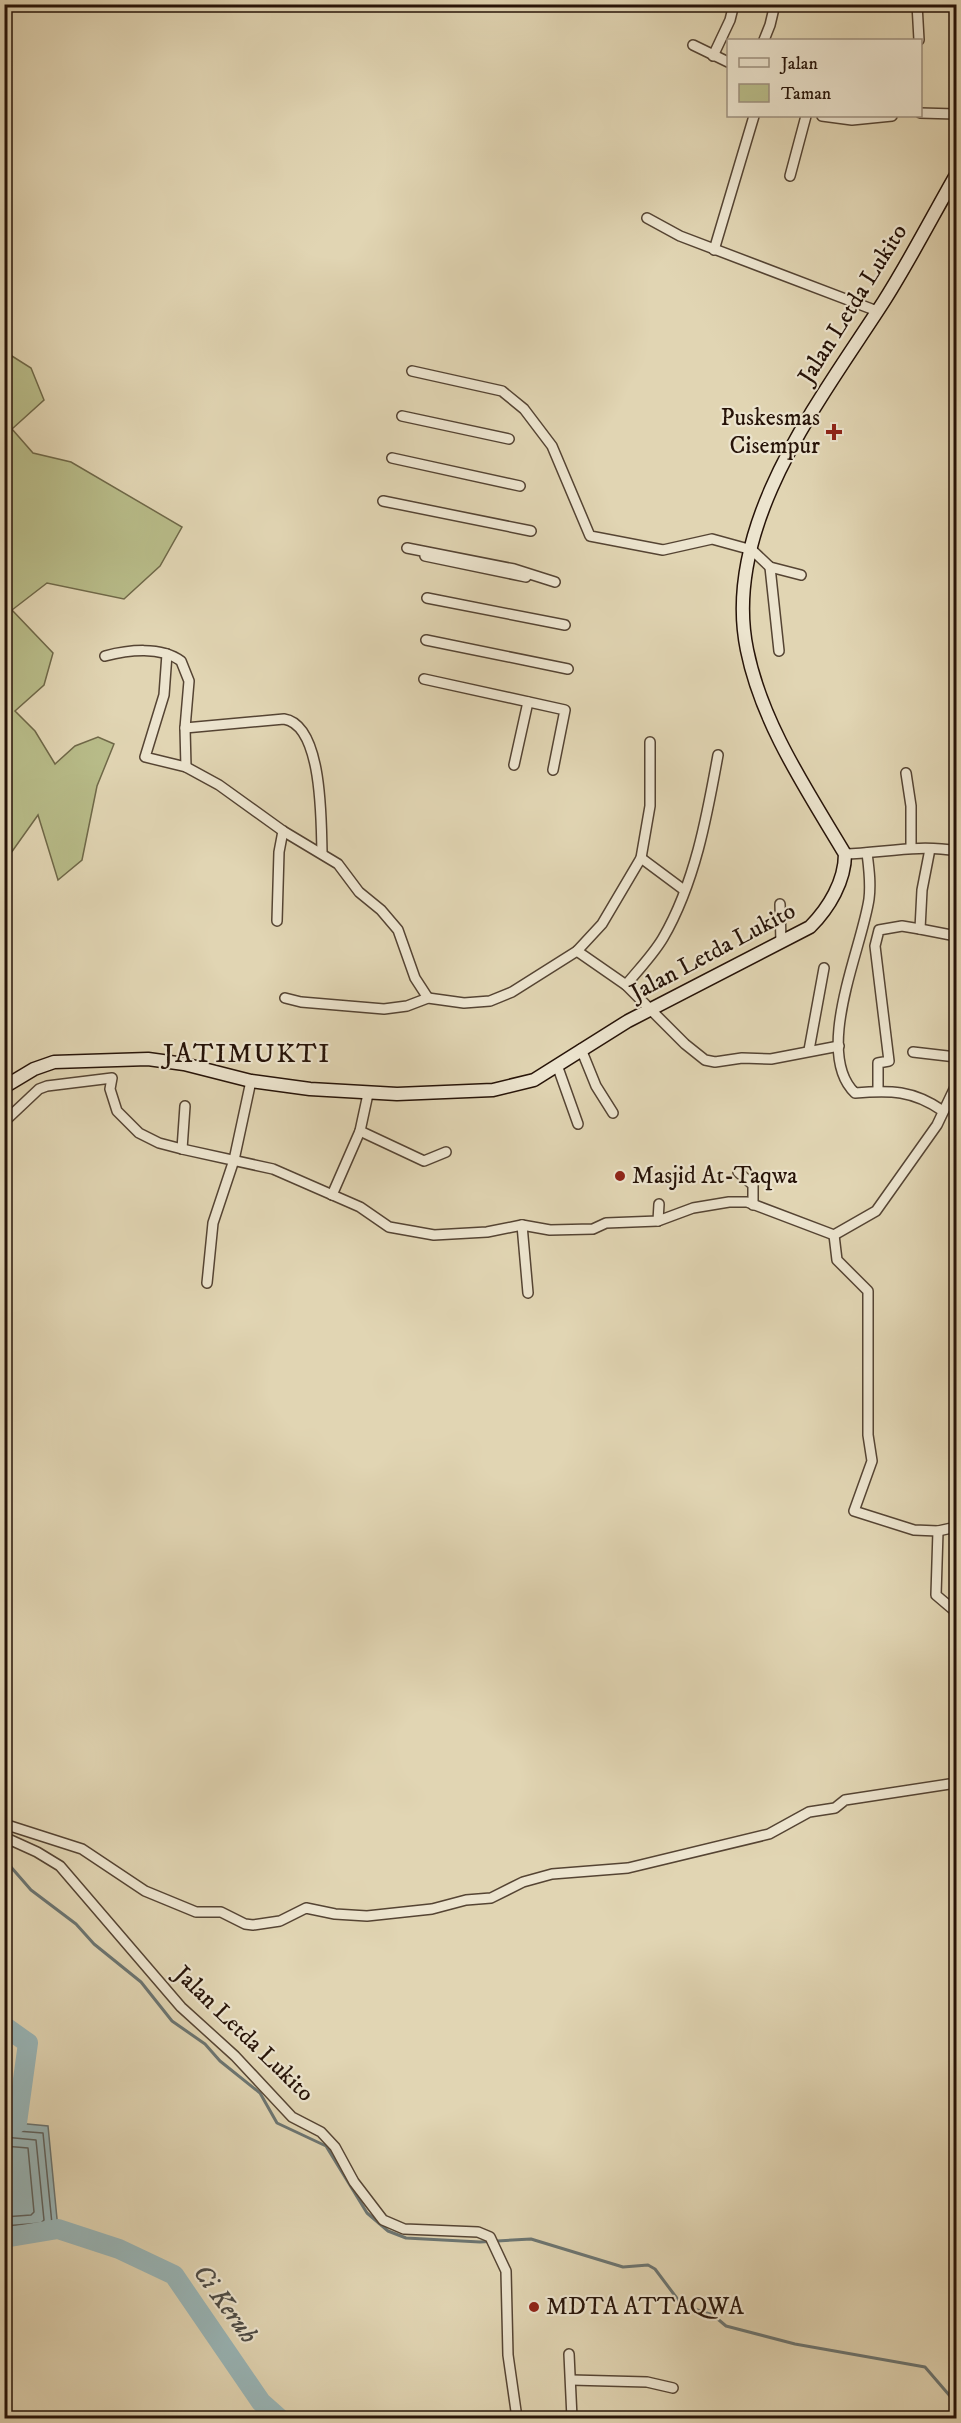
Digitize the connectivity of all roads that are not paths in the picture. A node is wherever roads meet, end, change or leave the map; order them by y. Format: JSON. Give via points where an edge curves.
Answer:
{"nodes":[{"id":1,"x":734,"y":4,"type":"edge"},
{"id":2,"x":775,"y":4,"type":"edge"},
{"id":3,"x":917,"y":4,"type":"edge"},
{"id":4,"x":764,"y":39,"type":"edge"},
{"id":5,"x":919,"y":39,"type":"edge"},
{"id":6,"x":693,"y":45,"type":"dead end"},
{"id":7,"x":713,"y":56,"type":"junction"},
{"id":8,"x":727,"y":61,"type":"edge"},
{"id":9,"x":922,"y":113,"type":"edge"},
{"id":10,"x":957,"y":114,"type":"edge"},
{"id":11,"x":754,"y":117,"type":"edge"},
{"id":12,"x":806,"y":117,"type":"edge"},
{"id":13,"x":830,"y":117,"type":"edge"},
{"id":14,"x":882,"y":117,"type":"edge"},
{"id":15,"x":957,"y":175,"type":"edge"},
{"id":16,"x":790,"y":176,"type":"dead end"},
{"id":17,"x":647,"y":218,"type":"dead end"},
{"id":18,"x":714,"y":250,"type":"junction"},
{"id":19,"x":876,"y":311,"type":"junction"},
{"id":20,"x":412,"y":372,"type":"dead end"},
{"id":21,"x":402,"y":416,"type":"dead end"},
{"id":22,"x":509,"y":440,"type":"dead end"},
{"id":23,"x":392,"y":458,"type":"dead end"},
{"id":24,"x":520,"y":486,"type":"dead end"},
{"id":25,"x":383,"y":501,"type":"dead end"},
{"id":26,"x":531,"y":531,"type":"dead end"},
{"id":27,"x":752,"y":550,"type":"junction"},
{"id":28,"x":770,"y":567,"type":"junction"},
{"id":29,"x":801,"y":575,"type":"dead end"},
{"id":30,"x":534,"y":577,"type":"junction"},
{"id":31,"x":555,"y":582,"type":"dead end"},
{"id":32,"x":427,"y":598,"type":"dead end"},
{"id":33,"x":564,"y":626,"type":"dead end"},
{"id":34,"x":426,"y":640,"type":"dead end"},
{"id":35,"x":779,"y":651,"type":"dead end"},
{"id":36,"x":167,"y":654,"type":"junction"},
{"id":37,"x":105,"y":656,"type":"dead end"},
{"id":38,"x":568,"y":669,"type":"dead end"},
{"id":39,"x":424,"y":680,"type":"dead end"},
{"id":40,"x":528,"y":702,"type":"junction"},
{"id":41,"x":185,"y":728,"type":"junction"},
{"id":42,"x":650,"y":742,"type":"dead end"},
{"id":43,"x":718,"y":754,"type":"dead end"},
{"id":44,"x":514,"y":765,"type":"dead end"},
{"id":45,"x":186,"y":767,"type":"junction"},
{"id":46,"x":553,"y":770,"type":"dead end"},
{"id":47,"x":906,"y":773,"type":"dead end"},
{"id":48,"x":283,"y":831,"type":"junction"},
{"id":49,"x":911,"y":848,"type":"junction"},
{"id":50,"x":930,"y":849,"type":"junction"},
{"id":51,"x":957,"y":851,"type":"edge"},
{"id":52,"x":322,"y":852,"type":"junction"},
{"id":53,"x":845,"y":854,"type":"junction"},
{"id":54,"x":867,"y":854,"type":"junction"},
{"id":55,"x":641,"y":858,"type":"junction"},
{"id":56,"x":684,"y":890,"type":"junction"},
{"id":57,"x":780,"y":904,"type":"dead end"},
{"id":58,"x":277,"y":921,"type":"dead end"},
{"id":59,"x":920,"y":929,"type":"junction"},
{"id":60,"x":957,"y":936,"type":"edge"},
{"id":61,"x":781,"y":943,"type":"junction"},
{"id":62,"x":577,"y":951,"type":"junction"},
{"id":63,"x":824,"y":968,"type":"dead end"},
{"id":64,"x":626,"y":985,"type":"junction"},
{"id":65,"x":285,"y":998,"type":"dead end"},
{"id":66,"x":428,"y":998,"type":"junction"},
{"id":67,"x":650,"y":1008,"type":"junction"},
{"id":68,"x":839,"y":1046,"type":"junction"},
{"id":69,"x":581,"y":1049,"type":"junction"},
{"id":70,"x":809,"y":1050,"type":"junction"},
{"id":71,"x":914,"y":1052,"type":"dead end"},
{"id":72,"x":957,"y":1057,"type":"edge"},
{"id":73,"x":109,"y":1060,"type":"junction"},
{"id":74,"x":557,"y":1065,"type":"junction"},
{"id":75,"x":112,"y":1078,"type":"junction"},
{"id":76,"x":251,"y":1081,"type":"junction"},
{"id":77,"x":957,"y":1085,"type":"edge"},
{"id":78,"x":4,"y":1087,"type":"edge"},
{"id":79,"x":878,"y":1091,"type":"junction"},
{"id":80,"x":368,"y":1094,"type":"junction"},
{"id":81,"x":185,"y":1106,"type":"dead end"},
{"id":82,"x":943,"y":1111,"type":"junction"},
{"id":83,"x":613,"y":1113,"type":"dead end"},
{"id":84,"x":4,"y":1122,"type":"edge"},
{"id":85,"x":578,"y":1124,"type":"dead end"},
{"id":86,"x":360,"y":1131,"type":"junction"},
{"id":87,"x":182,"y":1149,"type":"junction"},
{"id":88,"x":446,"y":1152,"type":"dead end"},
{"id":89,"x":234,"y":1160,"type":"junction"},
{"id":90,"x":738,"y":1172,"type":"dead end"},
{"id":91,"x":332,"y":1195,"type":"junction"},
{"id":92,"x":659,"y":1204,"type":"dead end"},
{"id":93,"x":753,"y":1205,"type":"junction"},
{"id":94,"x":658,"y":1221,"type":"junction"},
{"id":95,"x":522,"y":1225,"type":"junction"},
{"id":96,"x":834,"y":1235,"type":"junction"},
{"id":97,"x":207,"y":1283,"type":"dead end"},
{"id":98,"x":528,"y":1293,"type":"dead end"},
{"id":99,"x":957,"y":1527,"type":"edge"},
{"id":100,"x":938,"y":1532,"type":"junction"},
{"id":101,"x":957,"y":1612,"type":"edge"},
{"id":102,"x":957,"y":1783,"type":"edge"},
{"id":103,"x":4,"y":1824,"type":"edge"},
{"id":104,"x":4,"y":1837,"type":"edge"},
{"id":105,"x":4,"y":2065,"type":"edge"},
{"id":106,"x":4,"y":2076,"type":"edge"},
{"id":107,"x":569,"y":2355,"type":"dead end"},
{"id":108,"x":571,"y":2380,"type":"junction"},
{"id":109,"x":673,"y":2388,"type":"dead end"},
{"id":110,"x":517,"y":2418,"type":"edge"},
{"id":111,"x":572,"y":2418,"type":"edge"}],
"edges":[{"from":1,"to":7,"type":"street"},
{"from":2,"to":4,"type":"street"},
{"from":3,"to":5,"type":"street"},
{"from":6,"to":7,"type":"street"},
{"from":7,"to":8,"type":"street"},
{"from":9,"to":10,"type":"street"},
{"from":11,"to":18,"type":"street"},
{"from":12,"to":16,"type":"street"},
{"from":13,"to":14,"type":"street"},
{"from":15,"to":19,"type":"street","name":"Jalan Letda Lukito"},
{"from":17,"to":18,"type":"street"},
{"from":18,"to":19,"type":"street"},
{"from":19,"to":27,"type":"street","name":"Jalan Letda Lukito","via":[[810,410],[767,499]]},
{"from":20,"to":27,"type":"street","via":[[502,392],[524,409],[552,446],[590,536],[663,550],[711,539]]},
{"from":21,"to":22,"type":"street"},
{"from":23,"to":24,"type":"street"},
{"from":25,"to":26,"type":"street"},
{"from":27,"to":28,"type":"street"},
{"from":27,"to":53,"type":"street","name":"Jalan Letda Lukito","via":[[742,614],[747,651],[778,738]]},
{"from":28,"to":29,"type":"street"},
{"from":28,"to":35,"type":"street"},
{"from":30,"to":30,"type":"street","via":[[433,558],[407,548],[514,569]]},
{"from":30,"to":31,"type":"street"},
{"from":32,"to":33,"type":"street"},
{"from":34,"to":38,"type":"street"},
{"from":36,"to":37,"type":"street","via":[[124,650]]},
{"from":36,"to":41,"type":"street","via":[[181,661],[187,670]]},
{"from":36,"to":45,"type":"street","via":[[164,695],[145,757]]},
{"from":39,"to":40,"type":"street"},
{"from":40,"to":44,"type":"street"},
{"from":40,"to":46,"type":"street","via":[[565,710]]},
{"from":41,"to":45,"type":"street"},
{"from":41,"to":52,"type":"street","via":[[287,719],[296,724],[304,733],[314,760]]},
{"from":42,"to":55,"type":"street","via":[[650,806]]},
{"from":43,"to":56,"type":"street","via":[[710,801]]},
{"from":45,"to":48,"type":"street","via":[[219,785]]},
{"from":47,"to":49,"type":"street"},
{"from":48,"to":52,"type":"street"},
{"from":48,"to":58,"type":"street"},
{"from":49,"to":50,"type":"street"},
{"from":49,"to":54,"type":"street"},
{"from":50,"to":51,"type":"street"},
{"from":50,"to":59,"type":"street"},
{"from":52,"to":66,"type":"street","via":[[338,864],[359,892],[398,930],[415,978]]},
{"from":53,"to":54,"type":"street"},
{"from":53,"to":61,"type":"street","name":"Jalan Letda Lukito","via":[[845,866],[825,911],[810,927]]},
{"from":54,"to":68,"type":"street","via":[[869,901],[841,1009]]},
{"from":55,"to":56,"type":"street"},
{"from":55,"to":62,"type":"street","via":[[602,924]]},
{"from":56,"to":64,"type":"street","via":[[663,939]]},
{"from":57,"to":61,"type":"street"},
{"from":59,"to":60,"type":"street"},
{"from":59,"to":79,"type":"street","via":[[902,926],[879,930],[875,946],[889,1061],[878,1063]]},
{"from":61,"to":67,"type":"street","name":"Jalan Letda Lukito"},
{"from":62,"to":64,"type":"street"},
{"from":62,"to":66,"type":"street","via":[[512,992],[490,1001],[464,1003]]},
{"from":63,"to":70,"type":"street"},
{"from":64,"to":67,"type":"street"},
{"from":65,"to":66,"type":"street","via":[[384,1009]]},
{"from":67,"to":69,"type":"street","name":"Jalan Letda Lukito"},
{"from":67,"to":70,"type":"street","via":[[705,1060],[771,1059]]},
{"from":68,"to":70,"type":"street"},
{"from":68,"to":79,"type":"street","via":[[844,1083],[855,1093]]},
{"from":69,"to":74,"type":"street","name":"Jalan Letda Lukito"},
{"from":69,"to":83,"type":"street","via":[[596,1086]]},
{"from":71,"to":72,"type":"street"},
{"from":73,"to":75,"type":"street"},
{"from":73,"to":76,"type":"street","name":"Jalan Letda Lukito","via":[[167,1061]]},
{"from":73,"to":78,"type":"street","name":"Jalan Letda Lukito","via":[[54,1062]]},
{"from":74,"to":80,"type":"street","name":"Jalan Letda Lukito","via":[[534,1080],[493,1090]]},
{"from":74,"to":85,"type":"street"},
{"from":75,"to":84,"type":"street","via":[[39,1089]]},
{"from":75,"to":87,"type":"street","via":[[110,1089],[117,1111],[139,1133]]},
{"from":76,"to":80,"type":"street","name":"Jalan Letda Lukito"},
{"from":76,"to":89,"type":"street"},
{"from":77,"to":82,"type":"street"},
{"from":79,"to":82,"type":"street","via":[[912,1094]]},
{"from":80,"to":86,"type":"street"},
{"from":81,"to":87,"type":"street"},
{"from":82,"to":96,"type":"street","via":[[876,1211]]},
{"from":86,"to":88,"type":"street","via":[[424,1161]]},
{"from":86,"to":91,"type":"street"},
{"from":87,"to":89,"type":"street"},
{"from":89,"to":91,"type":"street","via":[[273,1169]]},
{"from":89,"to":97,"type":"street","via":[[213,1223]]},
{"from":90,"to":93,"type":"street","via":[[753,1185]]},
{"from":91,"to":95,"type":"street","via":[[360,1207],[389,1227],[434,1235],[487,1232]]},
{"from":92,"to":94,"type":"street"},
{"from":93,"to":94,"type":"street","via":[[709,1204]]},
{"from":93,"to":96,"type":"street"},
{"from":94,"to":95,"type":"street","via":[[606,1223],[593,1229],[568,1230]]},
{"from":95,"to":98,"type":"street"},
{"from":96,"to":100,"type":"street","via":[[837,1260],[868,1291],[868,1435],[872,1461],[854,1511],[915,1530]]},
{"from":99,"to":100,"type":"street"},
{"from":100,"to":101,"type":"street","via":[[936,1595]]},
{"from":102,"to":103,"type":"street","via":[[845,1800],[835,1808],[809,1812],[769,1834],[628,1868],[552,1874],[523,1882],[491,1898],[379,1915],[335,1914],[306,1908],[280,1921],[253,1925],[221,1912],[196,1912],[138,1887],[82,1849]]},
{"from":104,"to":110,"type":"street","name":"Jalan Letda Lukito","via":[[60,1866],[181,2007],[235,2056],[292,2117],[321,2132],[335,2147],[382,2220],[404,2229],[478,2232],[490,2238],[506,2271],[508,2355]]},
{"from":105,"to":106,"type":"street"},
{"from":107,"to":108,"type":"street"},
{"from":108,"to":109,"type":"street","via":[[646,2382]]},
{"from":108,"to":111,"type":"street"}]}
